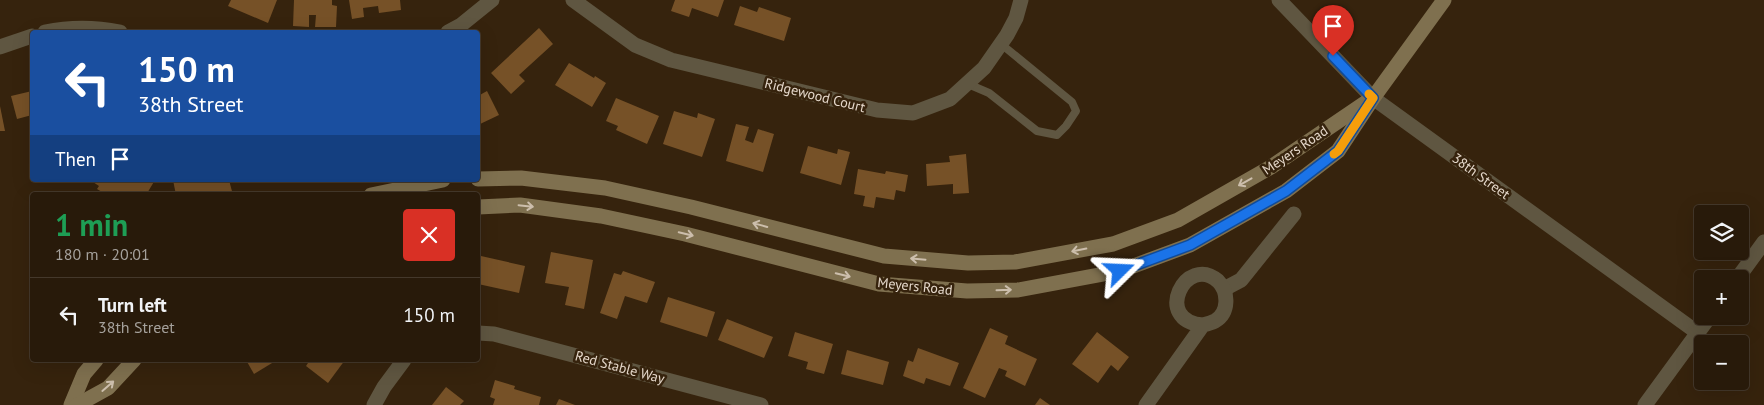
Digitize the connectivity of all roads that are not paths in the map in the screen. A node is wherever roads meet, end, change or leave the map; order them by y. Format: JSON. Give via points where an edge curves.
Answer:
{"nodes":[{"id":1,"x":490,"y":0,"type":"edge"},
{"id":2,"x":573,"y":0,"type":"edge"},
{"id":3,"x":1021,"y":0,"type":"edge"},
{"id":4,"x":1279,"y":0,"type":"edge"},
{"id":5,"x":1444,"y":0,"type":"edge"},
{"id":6,"x":54,"y":30,"type":"edge"},
{"id":7,"x":99,"y":30,"type":"edge"},
{"id":8,"x":451,"y":30,"type":"edge"},
{"id":9,"x":30,"y":37,"type":"edge"},
{"id":10,"x":1001,"y":44,"type":"junction"},
{"id":11,"x":0,"y":47,"type":"edge"},
{"id":12,"x":968,"y":84,"type":"junction"},
{"id":13,"x":1373,"y":98,"type":"junction"},
{"id":14,"x":480,"y":179,"type":"edge"},
{"id":15,"x":433,"y":182,"type":"edge"},
{"id":16,"x":385,"y":192,"type":"edge"},
{"id":17,"x":480,"y":207,"type":"edge"},
{"id":18,"x":1294,"y":214,"type":"dead end"},
{"id":19,"x":1764,"y":242,"type":"edge"},
{"id":20,"x":1744,"y":270,"type":"edge"},
{"id":21,"x":1224,"y":289,"type":"junction"},
{"id":22,"x":1204,"y":325,"type":"junction"},
{"id":23,"x":1704,"y":325,"type":"edge"},
{"id":24,"x":480,"y":333,"type":"edge"},
{"id":25,"x":1698,"y":333,"type":"junction"},
{"id":26,"x":94,"y":362,"type":"edge"},
{"id":27,"x":132,"y":362,"type":"edge"},
{"id":28,"x":403,"y":362,"type":"edge"},
{"id":29,"x":71,"y":405,"type":"edge"},
{"id":30,"x":77,"y":405,"type":"edge"},
{"id":31,"x":374,"y":405,"type":"edge"},
{"id":32,"x":762,"y":405,"type":"edge"},
{"id":33,"x":1146,"y":405,"type":"edge"},
{"id":34,"x":1645,"y":405,"type":"edge"}],
"edges":[{"from":1,"to":8,"type":"street"},
{"from":2,"to":12,"type":"street","name":"Ridgewood Court","via":[[624,38],[655,55],[876,110],[913,113],[950,99]]},
{"from":3,"to":10,"type":"street","name":"Ridgewood Court","via":[[1016,18]]},
{"from":4,"to":13,"type":"street","name":"38th Street"},
{"from":5,"to":13,"type":"street"},
{"from":6,"to":7,"type":"street"},
{"from":9,"to":11,"type":"street"},
{"from":10,"to":12,"type":"street","name":"Ridgewood Court"},
{"from":10,"to":12,"type":"lane","via":[[1072,102],[1076,111],[1066,126],[1057,135],[1037,131],[989,93]]},
{"from":13,"to":14,"type":"street","name":"Meyers Road","one_way":true,"via":[[1271,167],[1178,220],[1113,244],[1015,262],[968,263],[884,256],[605,188],[521,178]]},
{"from":17,"to":13,"type":"street","name":"Meyers Road","one_way":true,"via":[[520,205],[601,216],[879,284],[967,291],[1018,290],[1120,271],[1190,245],[1286,191],[1338,151]]},
{"from":13,"to":25,"type":"street","name":"38th Street"},
{"from":15,"to":16,"type":"street"},
{"from":18,"to":21,"type":"street","via":[[1242,280]]},
{"from":19,"to":20,"type":"street"},
{"from":21,"to":22,"type":"street","via":[[1225,310],[1215,321]]},
{"from":21,"to":22,"type":"street","via":[[1214,278],[1205,275],[1192,277],[1181,286],[1177,295],[1181,314],[1191,323]]},
{"from":22,"to":33,"type":"street"},
{"from":23,"to":25,"type":"street"},
{"from":24,"to":32,"type":"street","name":"Red Stable Way","via":[[494,334]]},
{"from":25,"to":34,"type":"street"},
{"from":26,"to":29,"type":"street","via":[[84,374]]},
{"from":30,"to":27,"type":"street","one_way":true,"via":[[108,388]]},
{"from":28,"to":31,"type":"street"}]}
